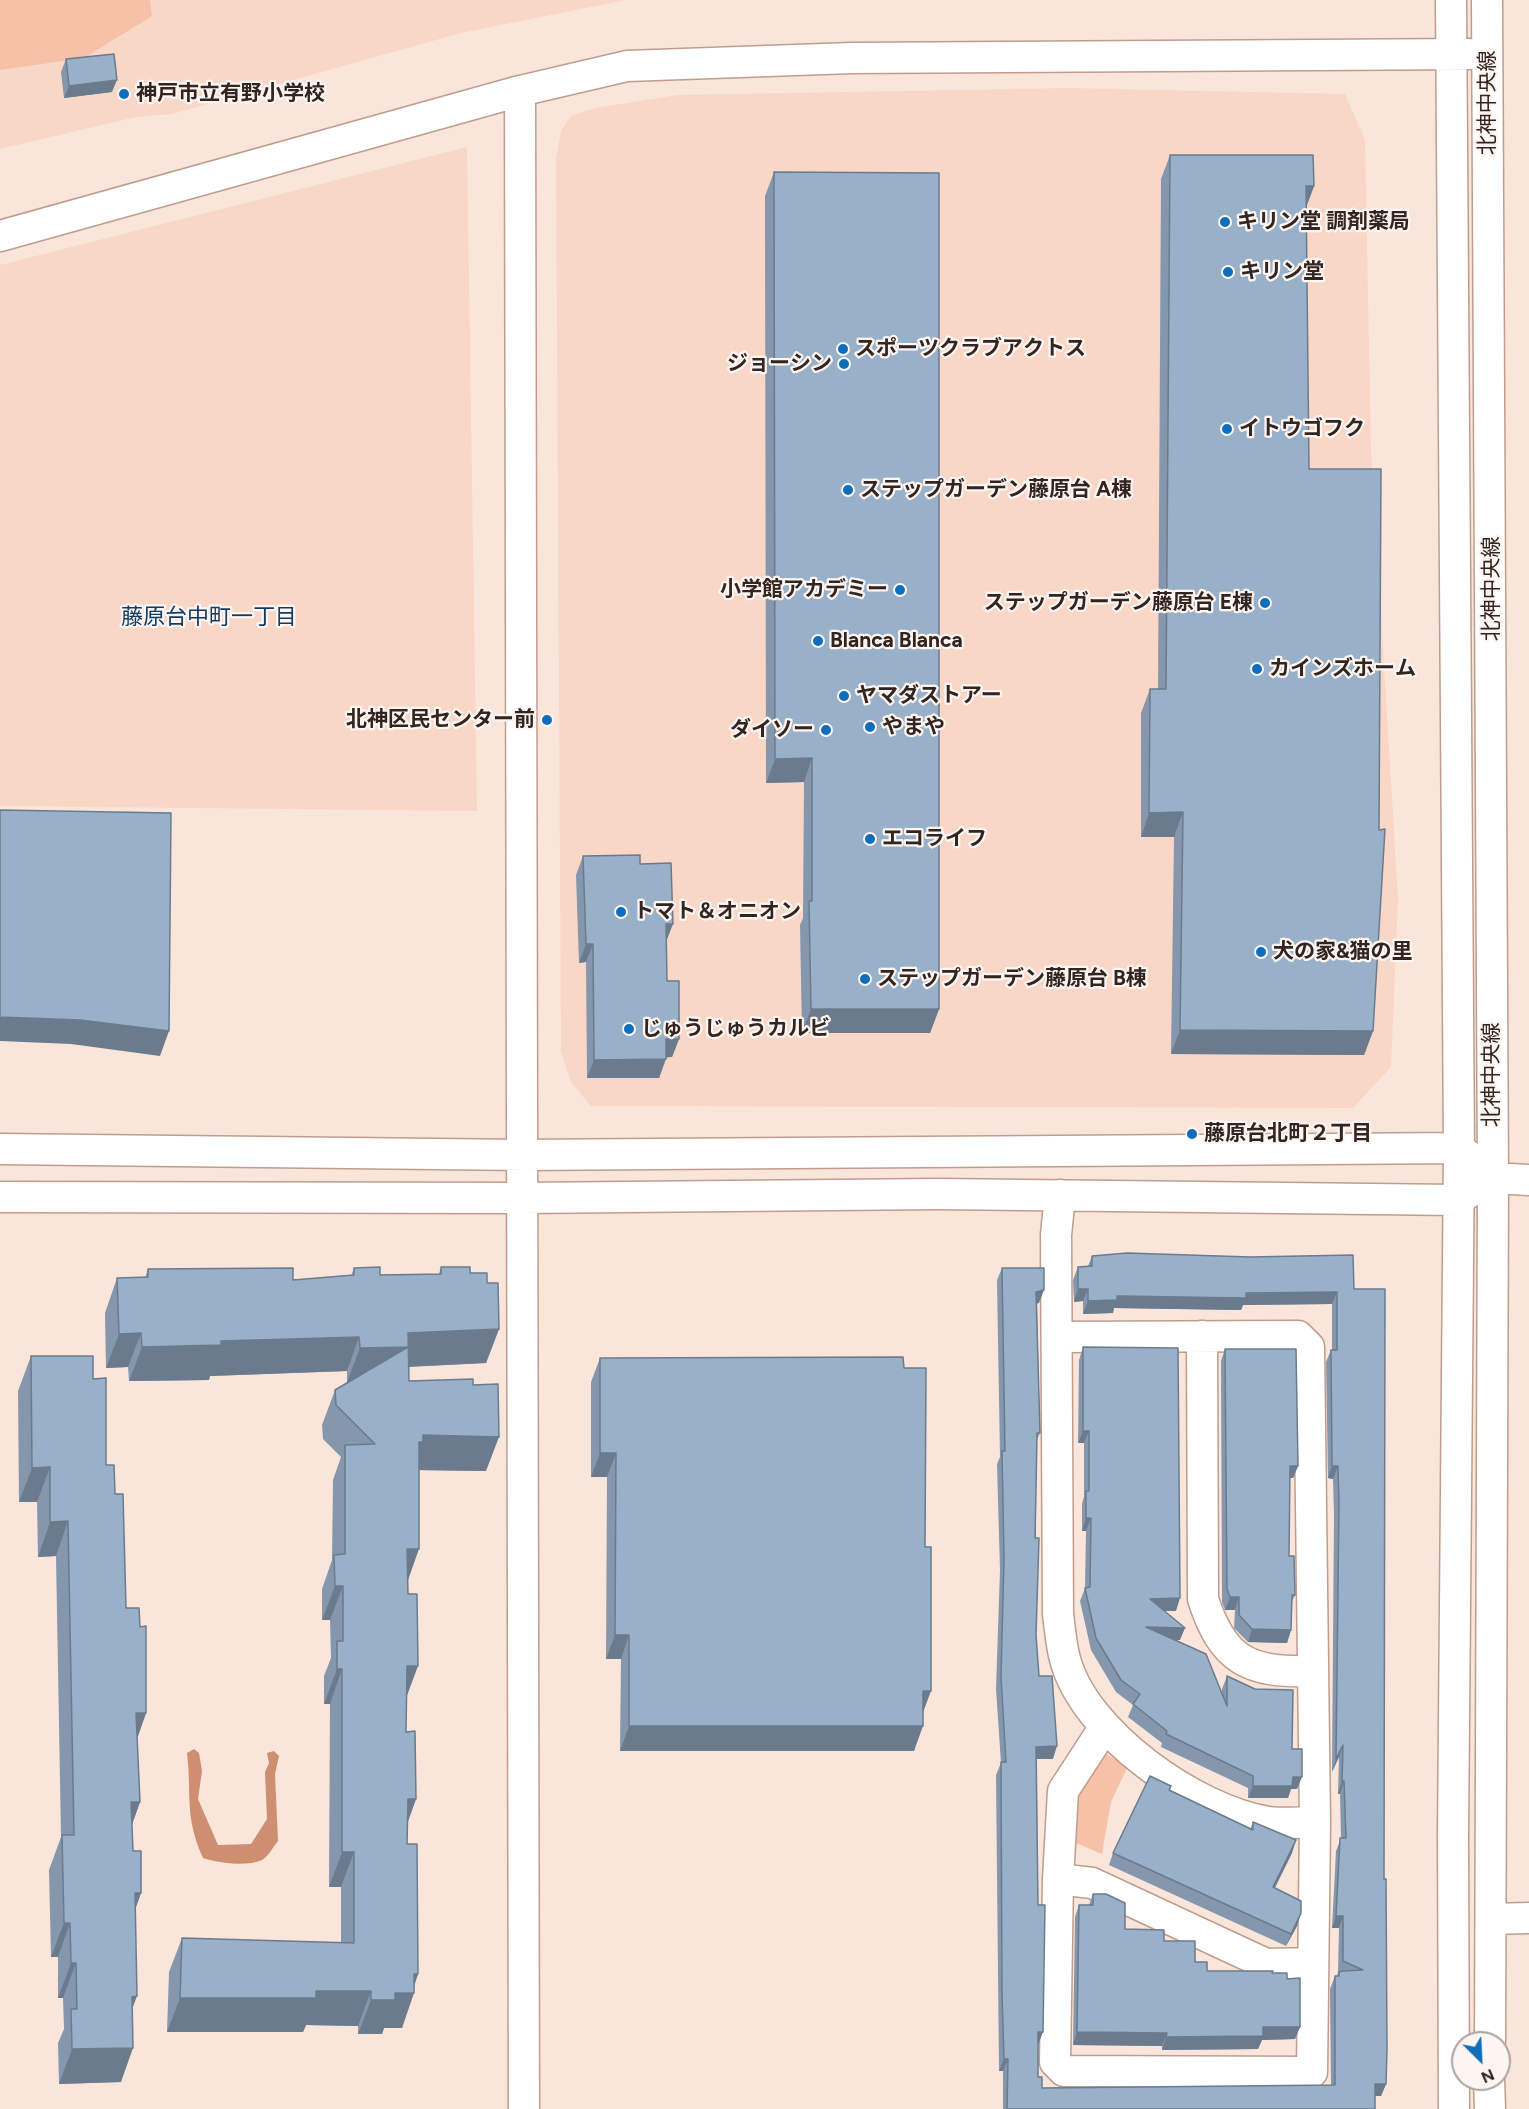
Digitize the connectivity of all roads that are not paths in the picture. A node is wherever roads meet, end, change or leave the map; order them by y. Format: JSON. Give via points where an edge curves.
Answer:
{"nodes":[{"id":1,"x":1451,"y":0,"type":"edge"},
{"id":2,"x":1487,"y":0,"type":"edge"},
{"id":3,"x":1450,"y":54,"type":"junction"},
{"id":4,"x":1487,"y":55,"type":"junction"},
{"id":5,"x":519,"y":91,"type":"junction"},
{"id":6,"x":0,"y":236,"type":"edge"},
{"id":7,"x":1459,"y":1148,"type":"junction"},
{"id":8,"x":0,"y":1149,"type":"edge"},
{"id":9,"x":523,"y":1155,"type":"junction"},
{"id":10,"x":1493,"y":1178,"type":"junction"},
{"id":11,"x":1529,"y":1180,"type":"edge"},
{"id":12,"x":1060,"y":1195,"type":"junction"},
{"id":13,"x":0,"y":1197,"type":"edge"},
{"id":14,"x":523,"y":1198,"type":"junction"},
{"id":15,"x":1457,"y":1200,"type":"junction"},
{"id":16,"x":1202,"y":1336,"type":"junction"},
{"id":17,"x":1058,"y":1337,"type":"junction"},
{"id":18,"x":1312,"y":1671,"type":"junction"},
{"id":19,"x":1104,"y":1728,"type":"junction"},
{"id":20,"x":1315,"y":1822,"type":"junction"},
{"id":21,"x":1058,"y":1879,"type":"junction"},
{"id":22,"x":1529,"y":1918,"type":"edge"},
{"id":23,"x":1491,"y":1919,"type":"junction"},
{"id":24,"x":1313,"y":1963,"type":"junction"},
{"id":25,"x":1490,"y":2031,"type":"edge"},
{"id":26,"x":1489,"y":2091,"type":"edge"},
{"id":27,"x":524,"y":2109,"type":"edge"},
{"id":28,"x":1454,"y":2109,"type":"edge"},
{"id":29,"x":1490,"y":2109,"type":"edge"}],
"edges":[{"from":1,"to":3,"type":"street","name":"北神中央線"},
{"from":2,"to":4,"type":"street","name":"北神中央線"},
{"from":3,"to":4,"type":"street"},
{"from":3,"to":5,"type":"street","via":[[852,58],[627,66]]},
{"from":3,"to":7,"type":"street","name":"北神中央線"},
{"from":4,"to":10,"type":"street","name":"北神中央線"},
{"from":5,"to":6,"type":"street"},
{"from":5,"to":9,"type":"street"},
{"from":7,"to":9,"type":"street"},
{"from":7,"to":10,"type":"street"},
{"from":7,"to":15,"type":"street","name":"北神中央線"},
{"from":8,"to":9,"type":"street"},
{"from":9,"to":14,"type":"street"},
{"from":10,"to":11,"type":"street"},
{"from":10,"to":15,"type":"street"},
{"from":10,"to":23,"type":"street","name":"北神中央線"},
{"from":12,"to":14,"type":"street"},
{"from":12,"to":15,"type":"street"},
{"from":12,"to":17,"type":"street","via":[[1056,1235]]},
{"from":13,"to":14,"type":"street"},
{"from":14,"to":27,"type":"street"},
{"from":15,"to":28,"type":"street","name":"北神中央線"},
{"from":16,"to":17,"type":"street"},
{"from":16,"to":18,"type":"street","via":[[1203,1599],[1212,1628],[1228,1650],[1251,1664],[1278,1672]]},
{"from":16,"to":18,"type":"street","via":[[1298,1336],[1310,1347]]},
{"from":17,"to":19,"type":"street","via":[[1058,1614],[1065,1660]]},
{"from":18,"to":20,"type":"street"},
{"from":19,"to":20,"type":"street","via":[[1155,1773],[1234,1813],[1270,1822]]},
{"from":19,"to":21,"type":"street","via":[[1063,1791]]},
{"from":20,"to":24,"type":"street"},
{"from":21,"to":24,"type":"street","via":[[1092,1883],[1266,1964]]},
{"from":21,"to":24,"type":"street","via":[[1055,2062],[1064,2071],[1312,2072]]},
{"from":22,"to":23,"type":"street"},
{"from":23,"to":25,"type":"street","name":"北神中央線"},
{"from":26,"to":29,"type":"street"}]}
